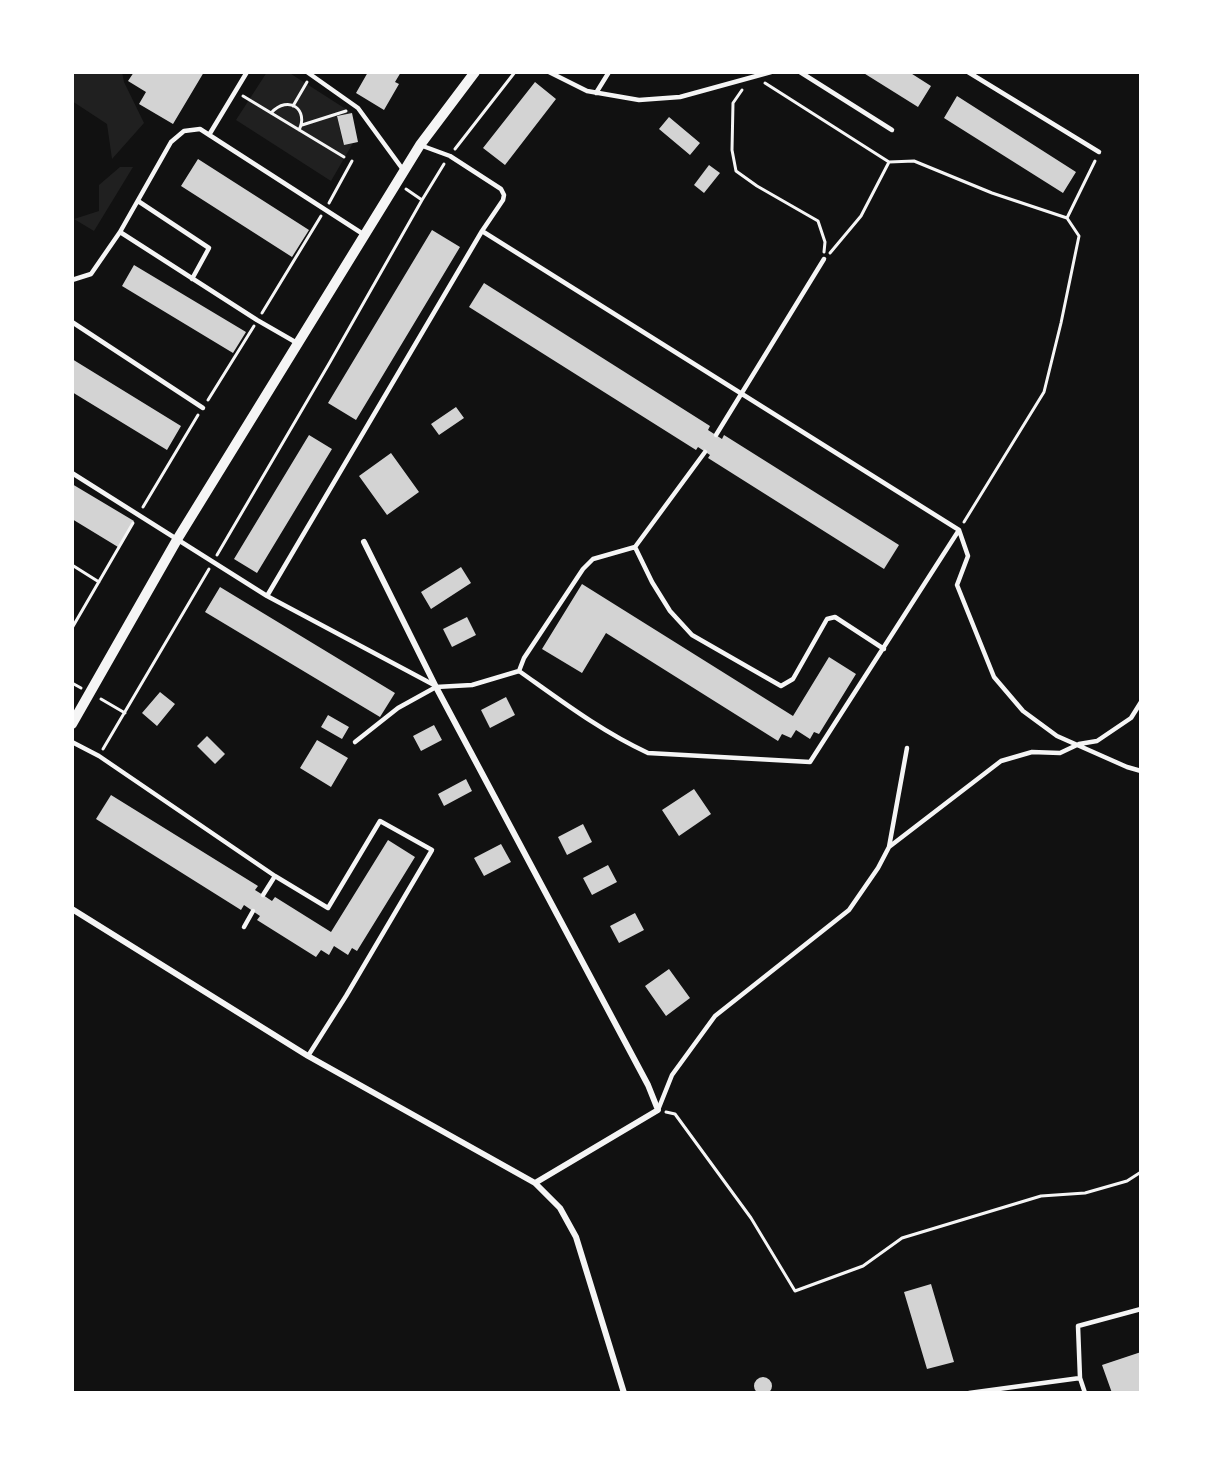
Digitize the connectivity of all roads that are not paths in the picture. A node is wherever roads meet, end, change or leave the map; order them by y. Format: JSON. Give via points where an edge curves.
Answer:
{"nodes":[{"id":1,"x":247,"y":72,"type":"edge"},
{"id":2,"x":475,"y":72,"type":"edge"},
{"id":3,"x":549,"y":72,"type":"edge"},
{"id":4,"x":609,"y":72,"type":"edge"},
{"id":5,"x":771,"y":72,"type":"edge"},
{"id":6,"x":800,"y":72,"type":"edge"},
{"id":7,"x":968,"y":72,"type":"edge"},
{"id":8,"x":309,"y":74,"type":"edge"},
{"id":9,"x":596,"y":93,"type":"junction"},
{"id":10,"x":891,"y":130,"type":"dead end"},
{"id":11,"x":209,"y":135,"type":"junction"},
{"id":12,"x":420,"y":145,"type":"junction"},
{"id":13,"x":1099,"y":152,"type":"road end"},
{"id":14,"x":404,"y":171,"type":"junction"},
{"id":15,"x":138,"y":201,"type":"junction"},
{"id":16,"x":482,"y":231,"type":"junction"},
{"id":17,"x":120,"y":232,"type":"junction"},
{"id":18,"x":365,"y":236,"type":"junction"},
{"id":19,"x":824,"y":259,"type":"road end"},
{"id":20,"x":192,"y":279,"type":"junction"},
{"id":21,"x":72,"y":280,"type":"edge"},
{"id":22,"x":72,"y":322,"type":"edge"},
{"id":23,"x":299,"y":345,"type":"junction"},
{"id":24,"x":741,"y":394,"type":"junction"},
{"id":25,"x":203,"y":408,"type":"road end"},
{"id":26,"x":716,"y":435,"type":"dead end"},
{"id":27,"x":705,"y":452,"type":"dead end"},
{"id":28,"x":72,"y":473,"type":"edge"},
{"id":29,"x":960,"y":530,"type":"junction"},
{"id":30,"x":178,"y":538,"type":"junction"},
{"id":31,"x":364,"y":542,"type":"dead end"},
{"id":32,"x":635,"y":547,"type":"junction"},
{"id":33,"x":267,"y":596,"type":"junction"},
{"id":34,"x":884,"y":649,"type":"junction"},
{"id":35,"x":519,"y":670,"type":"junction"},
{"id":36,"x":436,"y":687,"type":"junction"},
{"id":37,"x":1141,"y":702,"type":"edge"},
{"id":38,"x":72,"y":724,"type":"edge"},
{"id":39,"x":72,"y":742,"type":"edge"},
{"id":40,"x":355,"y":742,"type":"dead end"},
{"id":41,"x":1079,"y":744,"type":"junction"},
{"id":42,"x":907,"y":748,"type":"dead end"},
{"id":43,"x":1141,"y":771,"type":"edge"},
{"id":44,"x":889,"y":847,"type":"junction"},
{"id":45,"x":275,"y":876,"type":"junction"},
{"id":46,"x":263,"y":895,"type":"dead end"},
{"id":47,"x":72,"y":909,"type":"edge"},
{"id":48,"x":253,"y":911,"type":"dead end"},
{"id":49,"x":244,"y":927,"type":"dead end"},
{"id":50,"x":308,"y":1056,"type":"junction"},
{"id":51,"x":658,"y":1110,"type":"junction"},
{"id":52,"x":536,"y":1183,"type":"junction"},
{"id":53,"x":1141,"y":1309,"type":"edge"},
{"id":54,"x":1080,"y":1378,"type":"junction"},
{"id":55,"x":624,"y":1393,"type":"edge"},
{"id":56,"x":969,"y":1393,"type":"edge"},
{"id":57,"x":1085,"y":1393,"type":"edge"}],
"edges":[{"from":1,"to":11,"type":"lane"},
{"from":2,"to":12,"type":"street"},
{"from":3,"to":9,"type":"lane"},
{"from":4,"to":9,"type":"lane"},
{"from":5,"to":9,"type":"lane","via":[[680,97],[639,100]]},
{"from":6,"to":10,"type":"lane"},
{"from":7,"to":13,"type":"lane"},
{"from":8,"to":14,"type":"lane","via":[[358,108]]},
{"from":11,"to":15,"type":"lane","via":[[200,129],[184,131],[171,142]]},
{"from":11,"to":18,"type":"lane"},
{"from":12,"to":14,"type":"street"},
{"from":12,"to":16,"type":"lane","via":[[450,156],[501,189],[504,195]]},
{"from":14,"to":18,"type":"street"},
{"from":15,"to":17,"type":"lane"},
{"from":15,"to":20,"type":"lane","via":[[209,248]]},
{"from":16,"to":24,"type":"lane"},
{"from":16,"to":33,"type":"lane"},
{"from":17,"to":20,"type":"lane"},
{"from":17,"to":21,"type":"lane","via":[[92,274]]},
{"from":18,"to":23,"type":"street"},
{"from":19,"to":24,"type":"lane"},
{"from":20,"to":23,"type":"lane"},
{"from":22,"to":25,"type":"lane"},
{"from":23,"to":30,"type":"street"},
{"from":24,"to":26,"type":"lane"},
{"from":24,"to":29,"type":"lane"},
{"from":27,"to":32,"type":"lane"},
{"from":28,"to":30,"type":"lane"},
{"from":29,"to":34,"type":"lane"},
{"from":29,"to":41,"type":"lane","via":[[968,556],[957,585],[994,677],[1023,711],[1058,736]]},
{"from":30,"to":33,"type":"lane"},
{"from":30,"to":38,"type":"street"},
{"from":31,"to":36,"type":"street"},
{"from":32,"to":34,"type":"lane","via":[[670,611],[692,635],[781,686],[793,679],[827,619],[835,617]]},
{"from":32,"to":35,"type":"lane","via":[[592,559]]},
{"from":33,"to":36,"type":"lane"},
{"from":34,"to":35,"type":"lane","via":[[813,758],[805,763],[648,753],[582,715]]},
{"from":35,"to":36,"type":"lane","via":[[472,685]]},
{"from":36,"to":40,"type":"lane","via":[[398,708]]},
{"from":36,"to":51,"type":"street"},
{"from":37,"to":41,"type":"lane","via":[[1131,718],[1097,741]]},
{"from":39,"to":45,"type":"lane","via":[[99,756]]},
{"from":41,"to":43,"type":"lane"},
{"from":41,"to":44,"type":"lane","via":[[1060,753],[1032,752],[1001,761]]},
{"from":42,"to":44,"type":"lane"},
{"from":44,"to":51,"type":"lane","via":[[849,910],[715,1016],[672,1075]]},
{"from":45,"to":46,"type":"lane"},
{"from":45,"to":50,"type":"lane","via":[[328,908],[380,821],[432,850]]},
{"from":47,"to":50,"type":"street"},
{"from":48,"to":49,"type":"lane"},
{"from":50,"to":52,"type":"street"},
{"from":51,"to":52,"type":"street"},
{"from":52,"to":55,"type":"street","via":[[560,1208],[576,1237]]},
{"from":53,"to":54,"type":"lane","via":[[1078,1326]]},
{"from":54,"to":56,"type":"lane"},
{"from":54,"to":57,"type":"lane"}]}
